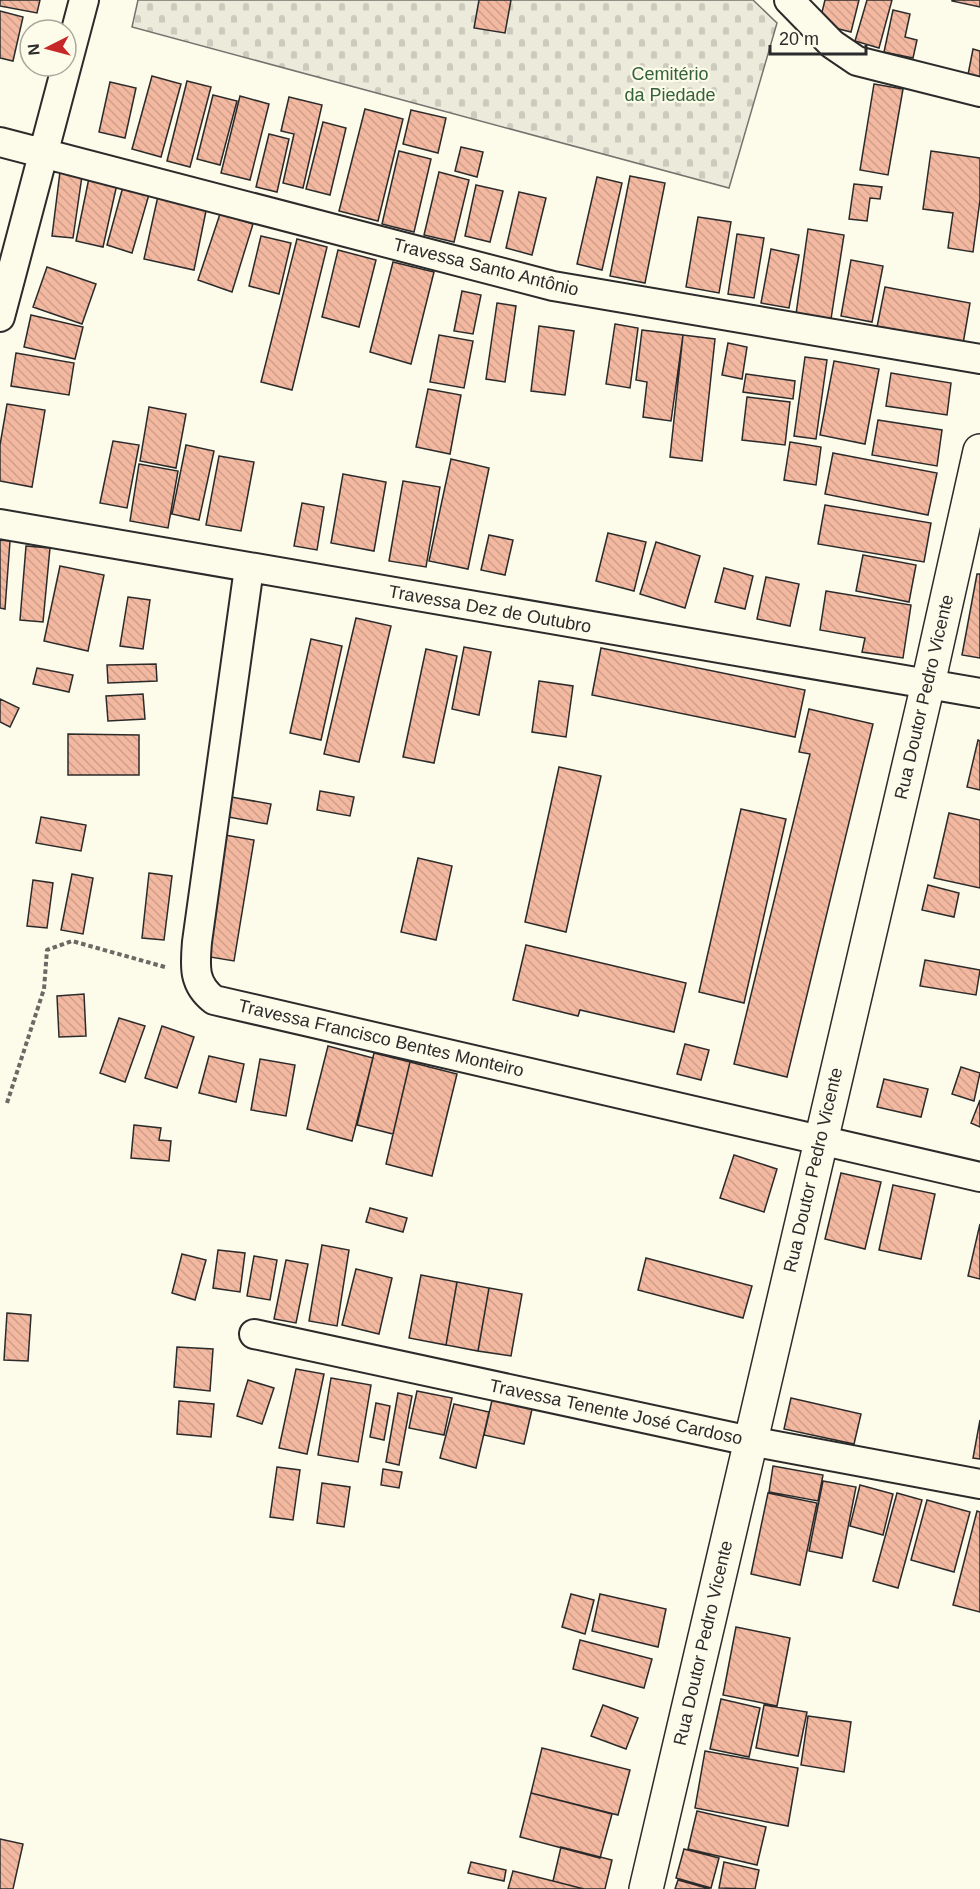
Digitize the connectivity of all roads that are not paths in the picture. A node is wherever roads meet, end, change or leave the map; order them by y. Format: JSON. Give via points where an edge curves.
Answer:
{"nodes":[{"id":1,"x":84,"y":0,"type":"edge"},
{"id":2,"x":789,"y":0,"type":"edge"},
{"id":3,"x":980,"y":92,"type":"edge"},
{"id":4,"x":0,"y":142,"type":"edge"},
{"id":5,"x":43,"y":153,"type":"junction"},
{"id":6,"x":0,"y":317,"type":"edge"},
{"id":7,"x":980,"y":358,"type":"edge"},
{"id":8,"x":980,"y":451,"type":"edge"},
{"id":9,"x":0,"y":524,"type":"edge"},
{"id":10,"x":249,"y":568,"type":"junction"},
{"id":11,"x":928,"y":684,"type":"junction"},
{"id":12,"x":980,"y":693,"type":"edge"},
{"id":13,"x":820,"y":1140,"type":"junction"},
{"id":14,"x":980,"y":1177,"type":"edge"},
{"id":15,"x":254,"y":1334,"type":"dead end"},
{"id":16,"x":750,"y":1441,"type":"junction"},
{"id":17,"x":980,"y":1484,"type":"edge"},
{"id":18,"x":646,"y":1889,"type":"edge"}],
"edges":[{"from":1,"to":5,"type":"street"},
{"from":2,"to":3,"type":"street","via":[[832,44],[857,61]]},
{"from":4,"to":5,"type":"street","name":"Travessa Santo Antônio"},
{"from":5,"to":6,"type":"street"},
{"from":5,"to":7,"type":"street","name":"Travessa Santo Antônio","via":[[553,286]]},
{"from":8,"to":11,"type":"street","name":"Rua Doutor Pedro Vicente"},
{"from":9,"to":10,"type":"street","name":"Travessa Dez de Outubro"},
{"from":10,"to":11,"type":"street","name":"Travessa Dez de Outubro"},
{"from":10,"to":13,"type":"street","name":"Travessa Francisco Bentes Monteiro","via":[[195,974],[203,992],[214,1000]]},
{"from":11,"to":12,"type":"street","name":"Travessa Dez de Outubro"},
{"from":11,"to":13,"type":"street","name":"Rua Doutor Pedro Vicente"},
{"from":13,"to":14,"type":"street","name":"Travessa Francisco Bentes Monteiro"},
{"from":13,"to":16,"type":"street","name":"Rua Doutor Pedro Vicente"},
{"from":15,"to":16,"type":"street","name":"Travessa Tenente José Cardoso"},
{"from":16,"to":17,"type":"street","name":"Travessa Tenente José Cardoso"},
{"from":16,"to":18,"type":"street","name":"Rua Doutor Pedro Vicente"}]}
